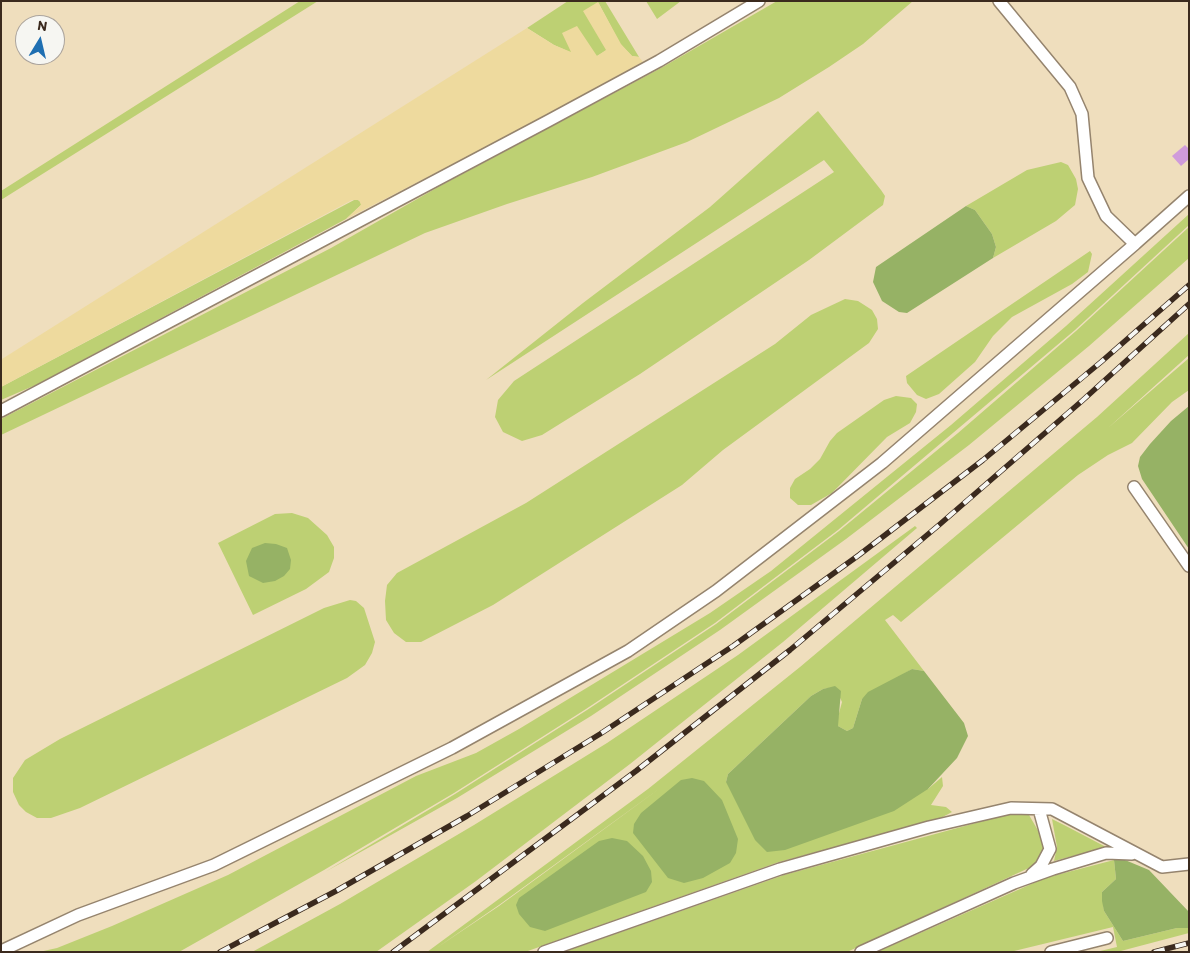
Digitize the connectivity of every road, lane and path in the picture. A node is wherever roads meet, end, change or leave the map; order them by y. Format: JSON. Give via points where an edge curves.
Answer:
{"nodes":[{"id":1,"x":759,"y":1,"type":"edge"},
{"id":2,"x":999,"y":1,"type":"edge"},
{"id":3,"x":1189,"y":196,"type":"edge"},
{"id":4,"x":1135,"y":244,"type":"junction"},
{"id":5,"x":1,"y":411,"type":"edge"},
{"id":6,"x":1134,"y":487,"type":"dead end"},
{"id":7,"x":1189,"y":566,"type":"edge"},
{"id":8,"x":1039,"y":809,"type":"junction"},
{"id":9,"x":1147,"y":860,"type":"junction"},
{"id":10,"x":1189,"y":864,"type":"edge"},
{"id":11,"x":1023,"y":880,"type":"junction"},
{"id":12,"x":1107,"y":938,"type":"dead end"},
{"id":13,"x":1,"y":951,"type":"edge"},
{"id":14,"x":544,"y":952,"type":"edge"},
{"id":15,"x":861,"y":952,"type":"edge"},
{"id":16,"x":1051,"y":952,"type":"edge"}],
"edges":[{"from":1,"to":5,"type":"lane","via":[[548,122]]},
{"from":2,"to":4,"type":"lane","via":[[1070,87],[1082,114],[1088,178],[1106,216]]},
{"from":3,"to":4,"type":"lane"},
{"from":4,"to":13,"type":"lane","via":[[882,463],[716,591],[628,650],[452,748],[223,861],[78,915]]},
{"from":6,"to":7,"type":"lane"},
{"from":8,"to":9,"type":"lane","via":[[1052,809]]},
{"from":8,"to":11,"type":"lane","via":[[1050,849],[1041,866]]},
{"from":8,"to":14,"type":"lane","via":[[1011,808],[835,853]]},
{"from":9,"to":10,"type":"lane","via":[[1162,867]]},
{"from":9,"to":11,"type":"lane","via":[[1123,853],[1106,854]]},
{"from":11,"to":15,"type":"lane"},
{"from":12,"to":16,"type":"lane"}]}
